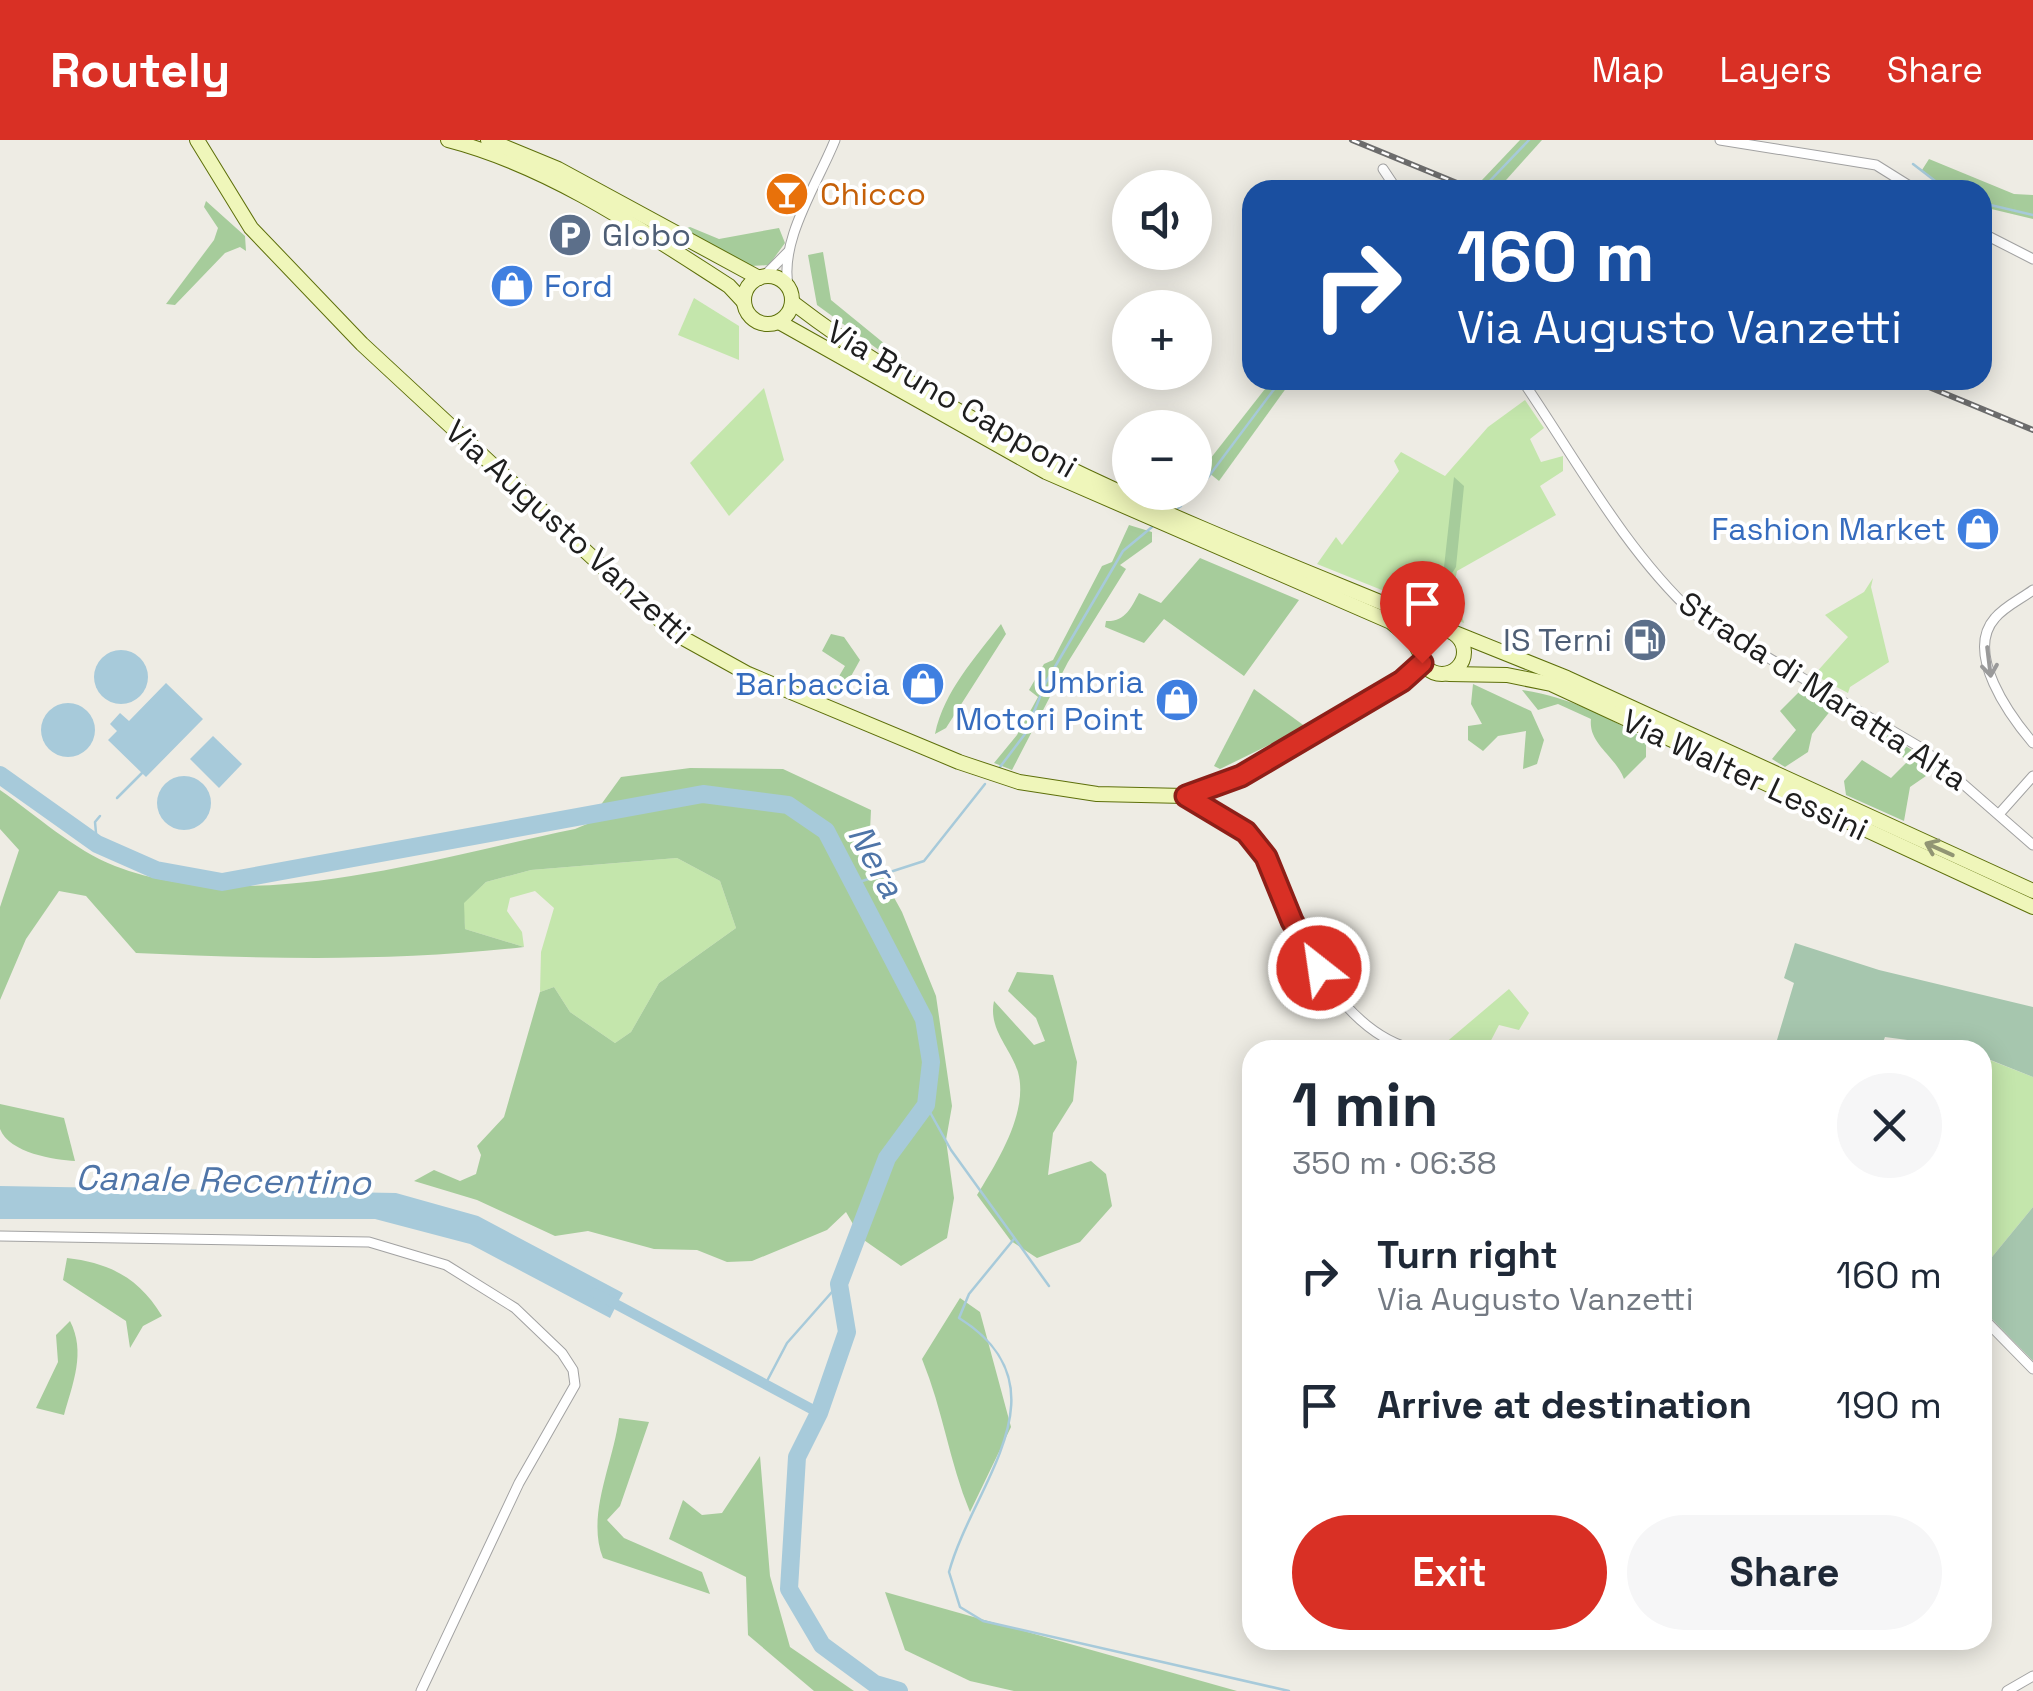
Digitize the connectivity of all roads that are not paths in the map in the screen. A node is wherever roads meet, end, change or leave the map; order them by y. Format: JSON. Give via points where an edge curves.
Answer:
{"nodes":[{"id":1,"x":197,"y":140,"type":"edge"},
{"id":2,"x":448,"y":140,"type":"edge"},
{"id":3,"x":488,"y":140,"type":"edge"},
{"id":4,"x":834,"y":140,"type":"edge"},
{"id":5,"x":1720,"y":140,"type":"edge"},
{"id":6,"x":1384,"y":169,"type":"dead end"},
{"id":7,"x":1391,"y":180,"type":"edge"},
{"id":8,"x":1901,"y":180,"type":"edge"},
{"id":9,"x":1992,"y":237,"type":"edge"},
{"id":10,"x":789,"y":250,"type":"junction"},
{"id":11,"x":2033,"y":259,"type":"edge"},
{"id":12,"x":762,"y":277,"type":"junction"},
{"id":13,"x":791,"y":296,"type":"junction"},
{"id":14,"x":743,"y":301,"type":"junction"},
{"id":15,"x":780,"y":322,"type":"junction"},
{"id":16,"x":1529,"y":390,"type":"edge"},
{"id":17,"x":2033,"y":590,"type":"edge"},
{"id":18,"x":1451,"y":632,"type":"junction"},
{"id":19,"x":1421,"y":658,"type":"junction"},
{"id":20,"x":1449,"y":674,"type":"junction"},
{"id":21,"x":2033,"y":743,"type":"edge"},
{"id":22,"x":2033,"y":776,"type":"edge"},
{"id":23,"x":1186,"y":796,"type":"junction"},
{"id":24,"x":2000,"y":813,"type":"junction"},
{"id":25,"x":2033,"y":844,"type":"edge"},
{"id":26,"x":2030,"y":896,"type":"edge"},
{"id":27,"x":1388,"y":1040,"type":"edge"},
{"id":28,"x":0,"y":1236,"type":"edge"},
{"id":29,"x":1992,"y":1327,"type":"edge"},
{"id":30,"x":2033,"y":1368,"type":"edge"},
{"id":31,"x":2033,"y":1676,"type":"edge"},
{"id":32,"x":421,"y":1691,"type":"edge"},
{"id":33,"x":2007,"y":1691,"type":"edge"}],
"edges":[{"from":1,"to":23,"type":"main road","name":"Via Augusto Vanzetti","via":[[251,228],[327,310],[674,633],[748,674],[1018,782],[1097,794]]},
{"from":2,"to":14,"type":"main road","name":"Via Bruno Capponi","via":[[530,170],[608,210]]},
{"from":3,"to":12,"type":"main road","name":"Via Bruno Capponi"},
{"from":4,"to":10,"type":"street"},
{"from":5,"to":8,"type":"street","via":[[1876,164]]},
{"from":6,"to":7,"type":"street"},
{"from":9,"to":11,"type":"street"},
{"from":10,"to":12,"type":"street"},
{"from":10,"to":13,"type":"street"},
{"from":12,"to":13,"type":"main road","name":"Via Bruno Capponi","via":[[779,279]]},
{"from":12,"to":14,"type":"main road","via":[[747,287]]},
{"from":13,"to":15,"type":"main road","name":"Via Bruno Capponi"},
{"from":13,"to":18,"type":"main road","name":"Via Bruno Capponi","via":[[892,370],[1050,460]]},
{"from":14,"to":15,"type":"main road","name":"Via Bruno Capponi","via":[[754,321]]},
{"from":15,"to":19,"type":"main road","name":"Via Bruno Capponi","via":[[1046,472],[1390,622],[1413,640]]},
{"from":16,"to":24,"type":"street","name":"Strada di Maratta Alta","via":[[1637,549],[1694,614],[1923,748]]},
{"from":17,"to":21,"type":"street","one_way":true,"via":[[1993,620],[1987,640],[1994,689]]},
{"from":18,"to":19,"type":"main road","via":[[1428,635]]},
{"from":18,"to":20,"type":"main road","via":[[1464,644],[1464,659]]},
{"from":26,"to":18,"type":"main road","name":"Via Walter Lessini","one_way":true,"via":[[1567,678]]},
{"from":19,"to":20,"type":"main road","via":[[1434,673]]},
{"from":19,"to":23,"type":"main road","name":"Via Augusto Vanzetti","via":[[1402,681],[1241,776]]},
{"from":20,"to":26,"type":"main road","name":"Via Walter Lessini","via":[[1551,684]]},
{"from":22,"to":24,"type":"street"},
{"from":23,"to":27,"type":"street","via":[[1246,832],[1266,857],[1319,968],[1364,1024]]},
{"from":24,"to":25,"type":"street","name":"Strada di Maratta Alta"},
{"from":28,"to":32,"type":"street","via":[[369,1242],[446,1265],[516,1308],[562,1354],[575,1385],[519,1483]]},
{"from":29,"to":30,"type":"street"},
{"from":31,"to":33,"type":"street"}]}
